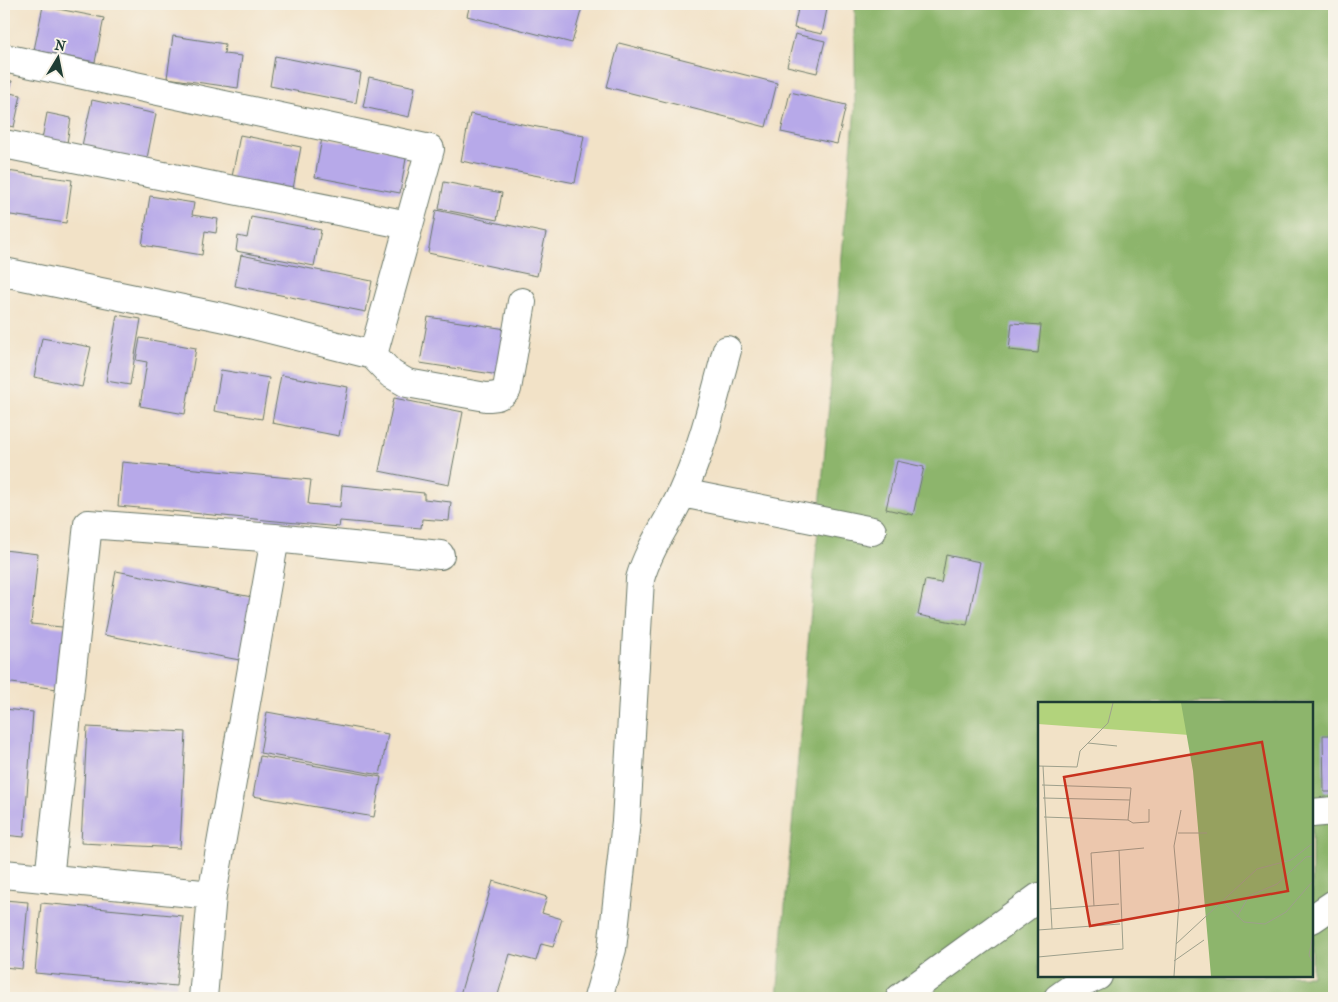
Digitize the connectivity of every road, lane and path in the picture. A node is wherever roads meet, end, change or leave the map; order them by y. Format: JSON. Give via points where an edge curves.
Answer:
{"nodes":[{"id":1,"x":4,"y":58,"type":"edge"},
{"id":2,"x":4,"y":144,"type":"edge"},
{"id":3,"x":408,"y":225,"type":"junction"},
{"id":4,"x":4,"y":272,"type":"edge"},
{"id":5,"x":522,"y":302,"type":"dead end"},
{"id":6,"x":727,"y":350,"type":"dead end"},
{"id":7,"x":373,"y":355,"type":"junction"},
{"id":8,"x":682,"y":493,"type":"junction"},
{"id":9,"x":872,"y":531,"type":"dead end"},
{"id":10,"x":276,"y":538,"type":"junction"},
{"id":11,"x":440,"y":555,"type":"dead end"},
{"id":12,"x":1334,"y":811,"type":"edge"},
{"id":13,"x":1313,"y":813,"type":"edge"},
{"id":14,"x":4,"y":874,"type":"edge"},
{"id":15,"x":49,"y":879,"type":"junction"},
{"id":16,"x":212,"y":895,"type":"junction"},
{"id":17,"x":1038,"y":898,"type":"edge"},
{"id":18,"x":1334,"y":904,"type":"edge"},
{"id":19,"x":1313,"y":918,"type":"edge"},
{"id":20,"x":1096,"y":977,"type":"edge"},
{"id":21,"x":202,"y":998,"type":"edge"},
{"id":22,"x":598,"y":998,"type":"edge"},
{"id":23,"x":900,"y":998,"type":"edge"},
{"id":24,"x":1058,"y":998,"type":"edge"}],
"edges":[{"from":1,"to":3,"type":"street","via":[[430,149]]},
{"from":2,"to":3,"type":"street"},
{"from":3,"to":7,"type":"street"},
{"from":4,"to":7,"type":"street","via":[[226,318]]},
{"from":5,"to":7,"type":"street","via":[[507,389],[499,396],[486,397],[407,383],[391,374]]},
{"from":6,"to":8,"type":"street","via":[[708,423]]},
{"from":8,"to":9,"type":"street"},
{"from":8,"to":22,"type":"street","via":[[657,536],[639,586],[626,822],[612,949]]},
{"from":10,"to":11,"type":"street"},
{"from":10,"to":15,"type":"street","via":[[88,524]]},
{"from":10,"to":16,"type":"street"},
{"from":12,"to":13,"type":"street"},
{"from":14,"to":15,"type":"street"},
{"from":15,"to":16,"type":"street"},
{"from":16,"to":21,"type":"street"},
{"from":17,"to":23,"type":"street"},
{"from":18,"to":19,"type":"street"},
{"from":20,"to":24,"type":"street"}]}
